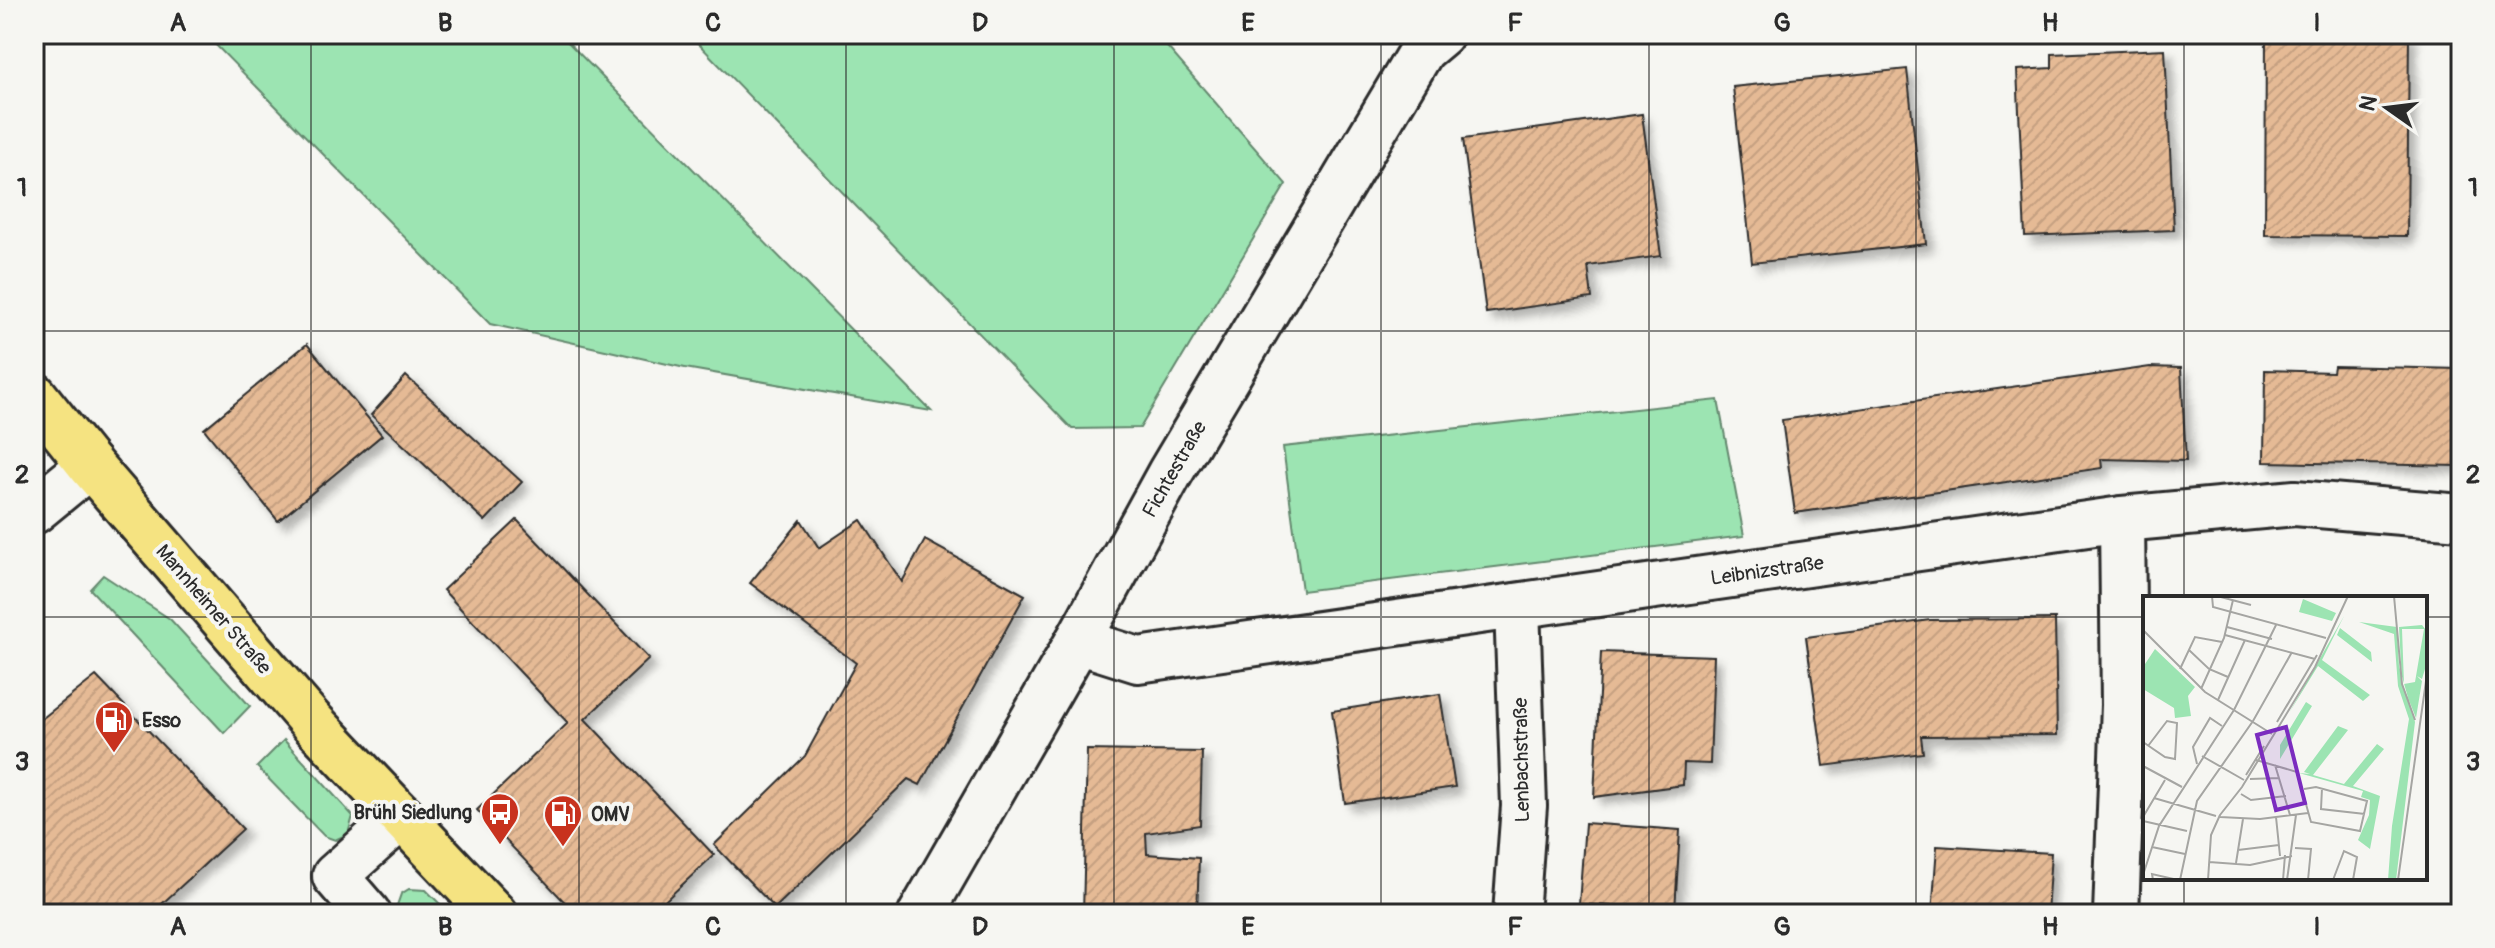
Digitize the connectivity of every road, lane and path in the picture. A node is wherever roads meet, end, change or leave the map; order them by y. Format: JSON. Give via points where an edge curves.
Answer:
{"nodes":[{"id":1,"x":1441,"y":34,"type":"edge"},
{"id":2,"x":34,"y":395,"type":"edge"},
{"id":3,"x":90,"y":465,"type":"junction"},
{"id":4,"x":34,"y":511,"type":"edge"},
{"id":5,"x":2461,"y":517,"type":"edge"},
{"id":6,"x":2122,"y":519,"type":"junction"},
{"id":7,"x":1517,"y":606,"type":"junction"},
{"id":8,"x":1078,"y":641,"type":"junction"},
{"id":9,"x":402,"y":816,"type":"junction"},
{"id":10,"x":368,"y":914,"type":"edge"},
{"id":11,"x":494,"y":914,"type":"edge"},
{"id":12,"x":921,"y":914,"type":"edge"},
{"id":13,"x":1516,"y":914,"type":"edge"},
{"id":14,"x":2116,"y":914,"type":"edge"}],
"edges":[{"from":1,"to":8,"type":"street","name":"Fichtestraße","via":[[1422,50],[1170,473]]},
{"from":2,"to":3,"type":"main road","name":"Mannheimer Straße"},
{"from":3,"to":4,"type":"street"},
{"from":3,"to":9,"type":"main road","name":"Mannheimer Straße","via":[[311,721]]},
{"from":5,"to":6,"type":"street","name":"Leibnizstraße","via":[[2295,503]]},
{"from":6,"to":7,"type":"street","name":"Leibnizstraße"},
{"from":6,"to":14,"type":"street","via":[[2124,705]]},
{"from":7,"to":8,"type":"street","name":"Leibnizstraße","via":[[1138,660]]},
{"from":7,"to":13,"type":"street","name":"Lenbachstraße","via":[[1524,806]]},
{"from":8,"to":12,"type":"street","name":"Fichtestraße"},
{"from":9,"to":10,"type":"street","via":[[335,876]]},
{"from":9,"to":11,"type":"main road","name":"Mannheimer Straße"}]}
